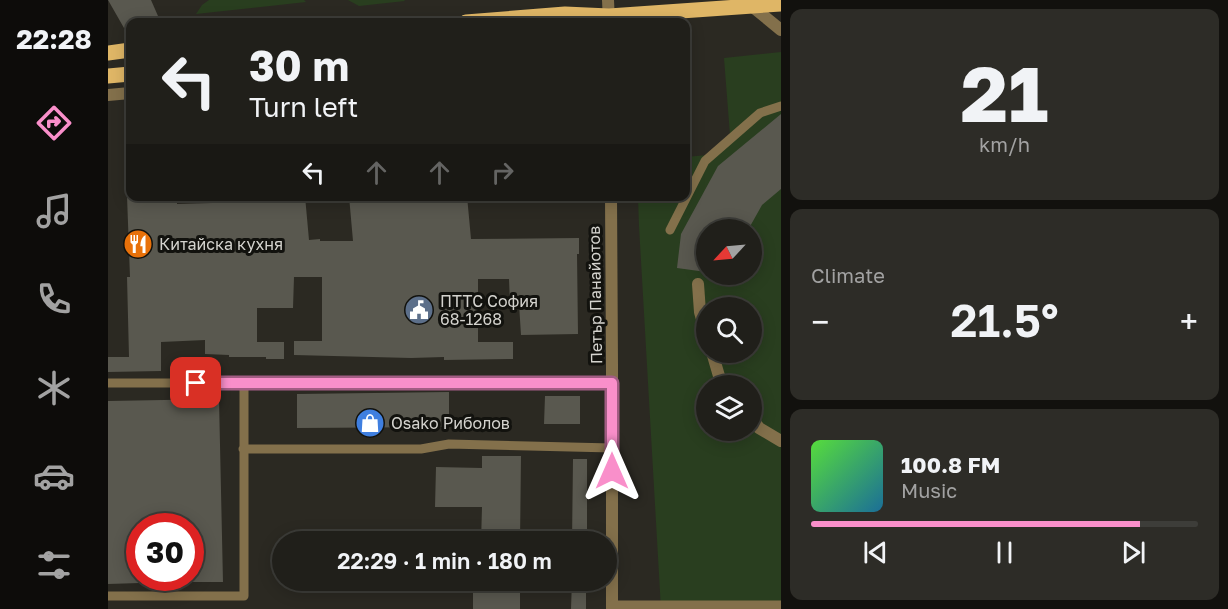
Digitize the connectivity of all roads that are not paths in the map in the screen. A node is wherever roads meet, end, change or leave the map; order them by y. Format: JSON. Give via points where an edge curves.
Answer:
{"nodes":[{"id":1,"x":781,"y":4,"type":"edge"},
{"id":2,"x":753,"y":7,"type":"junction"},
{"id":3,"x":608,"y":13,"type":"edge"},
{"id":4,"x":516,"y":18,"type":"edge"},
{"id":5,"x":781,"y":30,"type":"edge"},
{"id":6,"x":126,"y":51,"type":"edge"},
{"id":7,"x":108,"y":53,"type":"edge"},
{"id":8,"x":126,"y":74,"type":"edge"},
{"id":9,"x":108,"y":76,"type":"edge"},
{"id":10,"x":126,"y":93,"type":"edge"},
{"id":11,"x":108,"y":95,"type":"edge"},
{"id":12,"x":781,"y":106,"type":"edge"},
{"id":13,"x":690,"y":191,"type":"edge"},
{"id":14,"x":610,"y":201,"type":"edge"},
{"id":15,"x":685,"y":201,"type":"edge"},
{"id":16,"x":670,"y":230,"type":"dead end"},
{"id":17,"x":108,"y":383,"type":"edge"},
{"id":18,"x":244,"y":383,"type":"junction"},
{"id":19,"x":612,"y":383,"type":"junction"},
{"id":20,"x":762,"y":430,"type":"edge"},
{"id":21,"x":781,"y":441,"type":"edge"},
{"id":22,"x":612,"y":448,"type":"junction"},
{"id":23,"x":243,"y":449,"type":"junction"},
{"id":24,"x":108,"y":596,"type":"edge"},
{"id":25,"x":781,"y":605,"type":"edge"},
{"id":26,"x":612,"y":607,"type":"edge"}],
"edges":[{"from":1,"to":2,"type":"main road"},
{"from":2,"to":3,"type":"main road"},
{"from":2,"to":5,"type":"street"},
{"from":3,"to":4,"type":"main road"},
{"from":6,"to":7,"type":"main road"},
{"from":8,"to":9,"type":"main road"},
{"from":10,"to":11,"type":"street"},
{"from":12,"to":13,"type":"lane","via":[[760,113],[705,161]]},
{"from":14,"to":19,"type":"street","name":"Петър Панайотов"},
{"from":15,"to":16,"type":"lane"},
{"from":17,"to":18,"type":"lane"},
{"from":18,"to":19,"type":"lane"},
{"from":18,"to":23,"type":"lane"},
{"from":19,"to":22,"type":"street","name":"Петър Панайотов"},
{"from":20,"to":21,"type":"street"},
{"from":22,"to":23,"type":"lane","via":[[449,444],[421,449]]},
{"from":22,"to":26,"type":"street","name":"Петър Панайотов"},
{"from":23,"to":24,"type":"lane","via":[[244,596]]},
{"from":25,"to":26,"type":"lane"}]}
